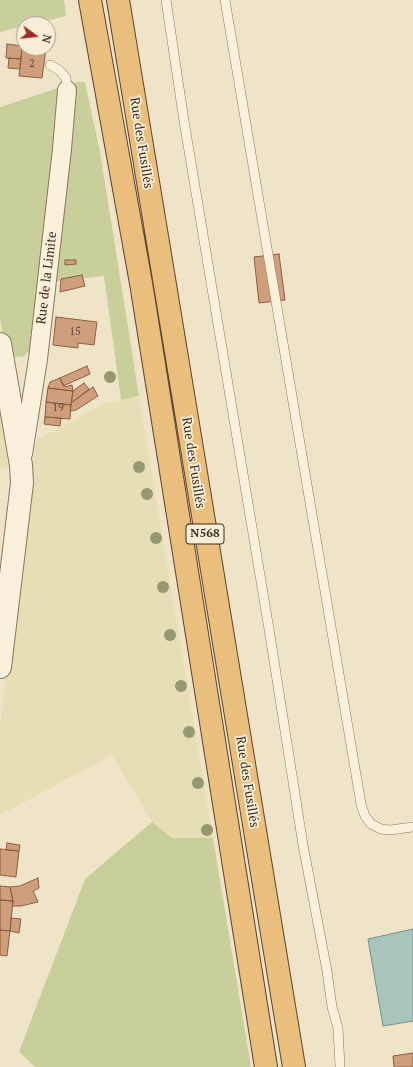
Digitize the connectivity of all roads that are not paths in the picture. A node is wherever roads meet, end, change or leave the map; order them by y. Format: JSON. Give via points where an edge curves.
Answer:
{"nodes":[{"id":1,"x":90,"y":0,"type":"edge"},
{"id":2,"x":118,"y":0,"type":"edge"},
{"id":3,"x":166,"y":0,"type":"edge"},
{"id":4,"x":225,"y":0,"type":"edge"},
{"id":5,"x":50,"y":65,"type":"dead end"},
{"id":6,"x":67,"y":90,"type":"joint"},
{"id":7,"x":0,"y":344,"type":"edge"},
{"id":8,"x":21,"y":465,"type":"junction"},
{"id":9,"x":0,"y":667,"type":"edge"},
{"id":10,"x":413,"y":827,"type":"edge"},
{"id":11,"x":266,"y":1067,"type":"edge"},
{"id":12,"x":294,"y":1067,"type":"edge"},
{"id":13,"x":340,"y":1067,"type":"edge"}],
"edges":[{"from":1,"to":11,"type":"highway","name":"Rue des Fusillés","number":"N568","via":[[142,291]]},
{"from":2,"to":12,"type":"highway","name":"Rue des Fusillés","number":"N568"},
{"from":3,"to":13,"type":"lane","via":[[302,837],[332,1007],[338,1028]]},
{"from":4,"to":10,"type":"lane","via":[[361,804],[364,816],[371,824],[381,829]]},
{"from":5,"to":6,"type":"lane","via":[[66,78]]},
{"from":6,"to":8,"type":"street","name":"Rue de la Limite","via":[[38,359]]},
{"from":7,"to":8,"type":"street","name":"Rue de la Limite"},
{"from":8,"to":9,"type":"street","name":"Rue de la Limite","via":[[22,483]]}]}
